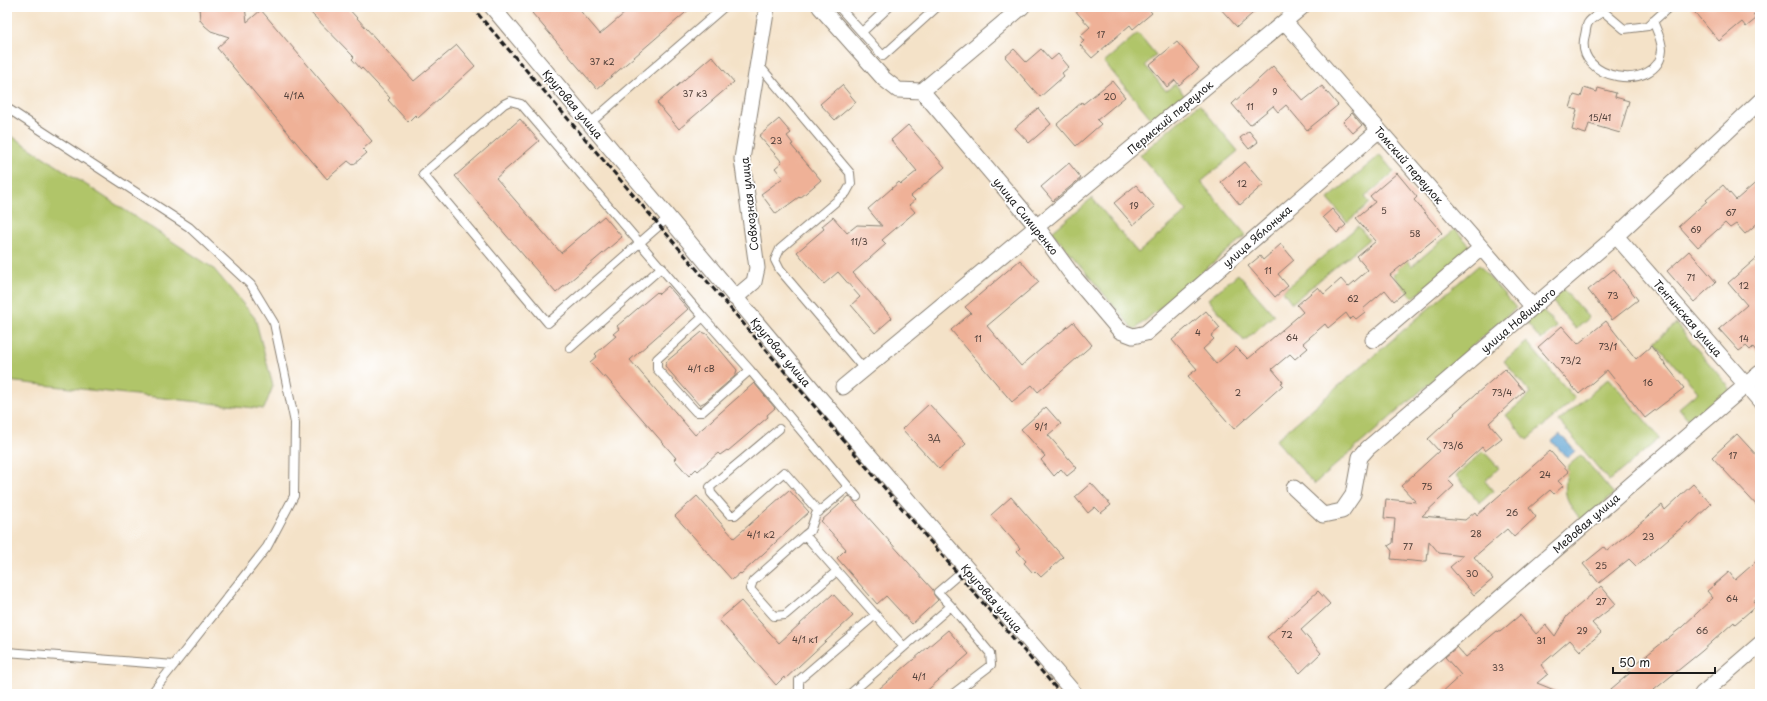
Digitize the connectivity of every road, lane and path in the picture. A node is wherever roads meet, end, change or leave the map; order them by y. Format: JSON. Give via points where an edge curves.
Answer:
{"nodes":[{"id":1,"x":492,"y":7,"type":"edge"},
{"id":2,"x":724,"y":7,"type":"edge"},
{"id":3,"x":768,"y":7,"type":"edge"},
{"id":4,"x":820,"y":7,"type":"edge"},
{"id":5,"x":839,"y":7,"type":"edge"},
{"id":6,"x":889,"y":7,"type":"edge"},
{"id":7,"x":937,"y":7,"type":"edge"},
{"id":8,"x":1022,"y":7,"type":"edge"},
{"id":9,"x":1302,"y":7,"type":"edge"},
{"id":10,"x":1669,"y":7,"type":"edge"},
{"id":11,"x":1600,"y":9,"type":"edge"},
{"id":12,"x":1653,"y":21,"type":"junction"},
{"id":13,"x":1285,"y":22,"type":"junction"},
{"id":14,"x":862,"y":32,"type":"junction"},
{"id":15,"x":757,"y":63,"type":"junction"},
{"id":16,"x":922,"y":91,"type":"junction"},
{"id":17,"x":1760,"y":101,"type":"edge"},
{"id":18,"x":7,"y":108,"type":"edge"},
{"id":19,"x":589,"y":124,"type":"junction"},
{"id":20,"x":1379,"y":130,"type":"junction"},
{"id":21,"x":668,"y":218,"type":"junction"},
{"id":22,"x":1037,"y":227,"type":"junction"},
{"id":23,"x":1616,"y":236,"type":"junction"},
{"id":24,"x":641,"y":242,"type":"junction"},
{"id":25,"x":1481,"y":248,"type":"junction"},
{"id":26,"x":662,"y":267,"type":"junction"},
{"id":27,"x":735,"y":298,"type":"junction"},
{"id":28,"x":1533,"y":307,"type":"junction"},
{"id":29,"x":703,"y":317,"type":"junction"},
{"id":30,"x":1133,"y":336,"type":"joint"},
{"id":31,"x":1373,"y":340,"type":"dead end"},
{"id":32,"x":570,"y":348,"type":"dead end"},
{"id":33,"x":864,"y":368,"type":"junction"},
{"id":34,"x":750,"y":370,"type":"junction"},
{"id":35,"x":1760,"y":373,"type":"edge"},
{"id":36,"x":1747,"y":384,"type":"junction"},
{"id":37,"x":843,"y":386,"type":"dead end"},
{"id":38,"x":1760,"y":400,"type":"edge"},
{"id":39,"x":779,"y":429,"type":"dead end"},
{"id":40,"x":848,"y":487,"type":"junction"},
{"id":41,"x":1294,"y":488,"type":"dead end"},
{"id":42,"x":857,"y":497,"type":"dead end"},
{"id":43,"x":819,"y":512,"type":"junction"},
{"id":44,"x":805,"y":535,"type":"junction"},
{"id":45,"x":966,"y":568,"type":"junction"},
{"id":46,"x":837,"y":571,"type":"junction"},
{"id":47,"x":951,"y":606,"type":"junction"},
{"id":48,"x":875,"y":615,"type":"junction"},
{"id":49,"x":1760,"y":644,"type":"edge"},
{"id":50,"x":904,"y":648,"type":"junction"},
{"id":51,"x":7,"y":652,"type":"edge"},
{"id":52,"x":174,"y":665,"type":"junction"},
{"id":53,"x":151,"y":694,"type":"edge"},
{"id":54,"x":800,"y":694,"type":"edge"},
{"id":55,"x":850,"y":694,"type":"edge"},
{"id":56,"x":953,"y":694,"type":"edge"},
{"id":57,"x":1074,"y":694,"type":"edge"},
{"id":58,"x":1391,"y":694,"type":"edge"},
{"id":59,"x":1702,"y":694,"type":"edge"}],
"edges":[{"from":1,"to":19,"type":"street","name":"Круговая улица"},
{"from":2,"to":19,"type":"lane"},
{"from":3,"to":15,"type":"street","name":"Совхозная улица"},
{"from":4,"to":16,"type":"street","via":[[884,79],[898,90]]},
{"from":5,"to":14,"type":"lane"},
{"from":6,"to":14,"type":"lane"},
{"from":7,"to":14,"type":"lane","via":[[883,56]]},
{"from":8,"to":16,"type":"street"},
{"from":9,"to":13,"type":"street","name":"Пермский переулок"},
{"from":10,"to":12,"type":"lane"},
{"from":11,"to":12,"type":"lane","via":[[1624,29],[1648,26]]},
{"from":11,"to":12,"type":"lane","via":[[1588,23],[1583,42],[1586,57],[1602,72],[1631,78],[1649,72],[1658,62],[1662,50]]},
{"from":13,"to":20,"type":"street","name":"Томский переулок"},
{"from":13,"to":22,"type":"street","name":"Пермский переулок"},
{"from":15,"to":27,"type":"street","name":"Совхозная улица","via":[[742,159],[757,268],[754,282]]},
{"from":15,"to":33,"type":"lane","via":[[850,173],[851,184],[846,193],[780,249],[775,260],[780,270]]},
{"from":16,"to":22,"type":"street","name":"улица Симиренко"},
{"from":17,"to":23,"type":"street","name":"улица Новицкого"},
{"from":18,"to":52,"type":"lane","via":[[189,227],[251,285],[274,323],[295,423],[294,496],[267,547]]},
{"from":19,"to":21,"type":"street","name":"Круговая улица"},
{"from":20,"to":25,"type":"street","name":"Томский переулок"},
{"from":20,"to":30,"type":"street","name":"улица Яблонька","via":[[1146,333]]},
{"from":21,"to":24,"type":"lane"},
{"from":21,"to":27,"type":"street","name":"Круговая улица"},
{"from":22,"to":30,"type":"street","name":"улица Симиренко","via":[[1070,272],[1120,331]]},
{"from":22,"to":33,"type":"street","name":"Пермский переулок"},
{"from":23,"to":28,"type":"street","name":"улица Новицкого"},
{"from":23,"to":36,"type":"street","name":"Тенгинская улица"},
{"from":24,"to":24,"type":"lane","via":[[517,102],[510,101],[504,104],[422,174],[548,323]]},
{"from":24,"to":26,"type":"lane"},
{"from":25,"to":28,"type":"street","name":"Томский переулок"},
{"from":25,"to":31,"type":"street"},
{"from":26,"to":29,"type":"lane"},
{"from":26,"to":32,"type":"lane"},
{"from":27,"to":45,"type":"street","name":"Круговая улица"},
{"from":28,"to":41,"type":"street","name":"улица Новицкого","via":[[1364,452],[1360,457],[1353,495],[1342,511],[1323,515]]},
{"from":29,"to":34,"type":"lane"},
{"from":29,"to":34,"type":"lane","via":[[657,358],[657,369],[692,409],[702,412]]},
{"from":33,"to":37,"type":"street","name":"Пермский переулок"},
{"from":34,"to":40,"type":"lane"},
{"from":35,"to":36,"type":"street","name":"Медовая улица"},
{"from":36,"to":38,"type":"street","name":"Тенгинская улица"},
{"from":36,"to":58,"type":"street","name":"Медовая улица"},
{"from":39,"to":43,"type":"lane","via":[[710,488],[711,493],[730,515],[735,515],[784,472]]},
{"from":40,"to":42,"type":"lane"},
{"from":40,"to":43,"type":"lane"},
{"from":43,"to":44,"type":"lane","via":[[810,531]]},
{"from":44,"to":46,"type":"lane"},
{"from":44,"to":46,"type":"lane","via":[[753,581],[750,589],[774,616],[785,615]]},
{"from":45,"to":47,"type":"lane","via":[[938,592]]},
{"from":45,"to":57,"type":"street","name":"Круговая улица"},
{"from":46,"to":48,"type":"lane"},
{"from":47,"to":50,"type":"lane"},
{"from":47,"to":56,"type":"lane","via":[[990,653],[991,665]]},
{"from":48,"to":50,"type":"lane"},
{"from":48,"to":54,"type":"lane","via":[[800,680]]},
{"from":49,"to":59,"type":"street"},
{"from":50,"to":55,"type":"lane"},
{"from":51,"to":52,"type":"lane"},
{"from":52,"to":53,"type":"lane"}]}
